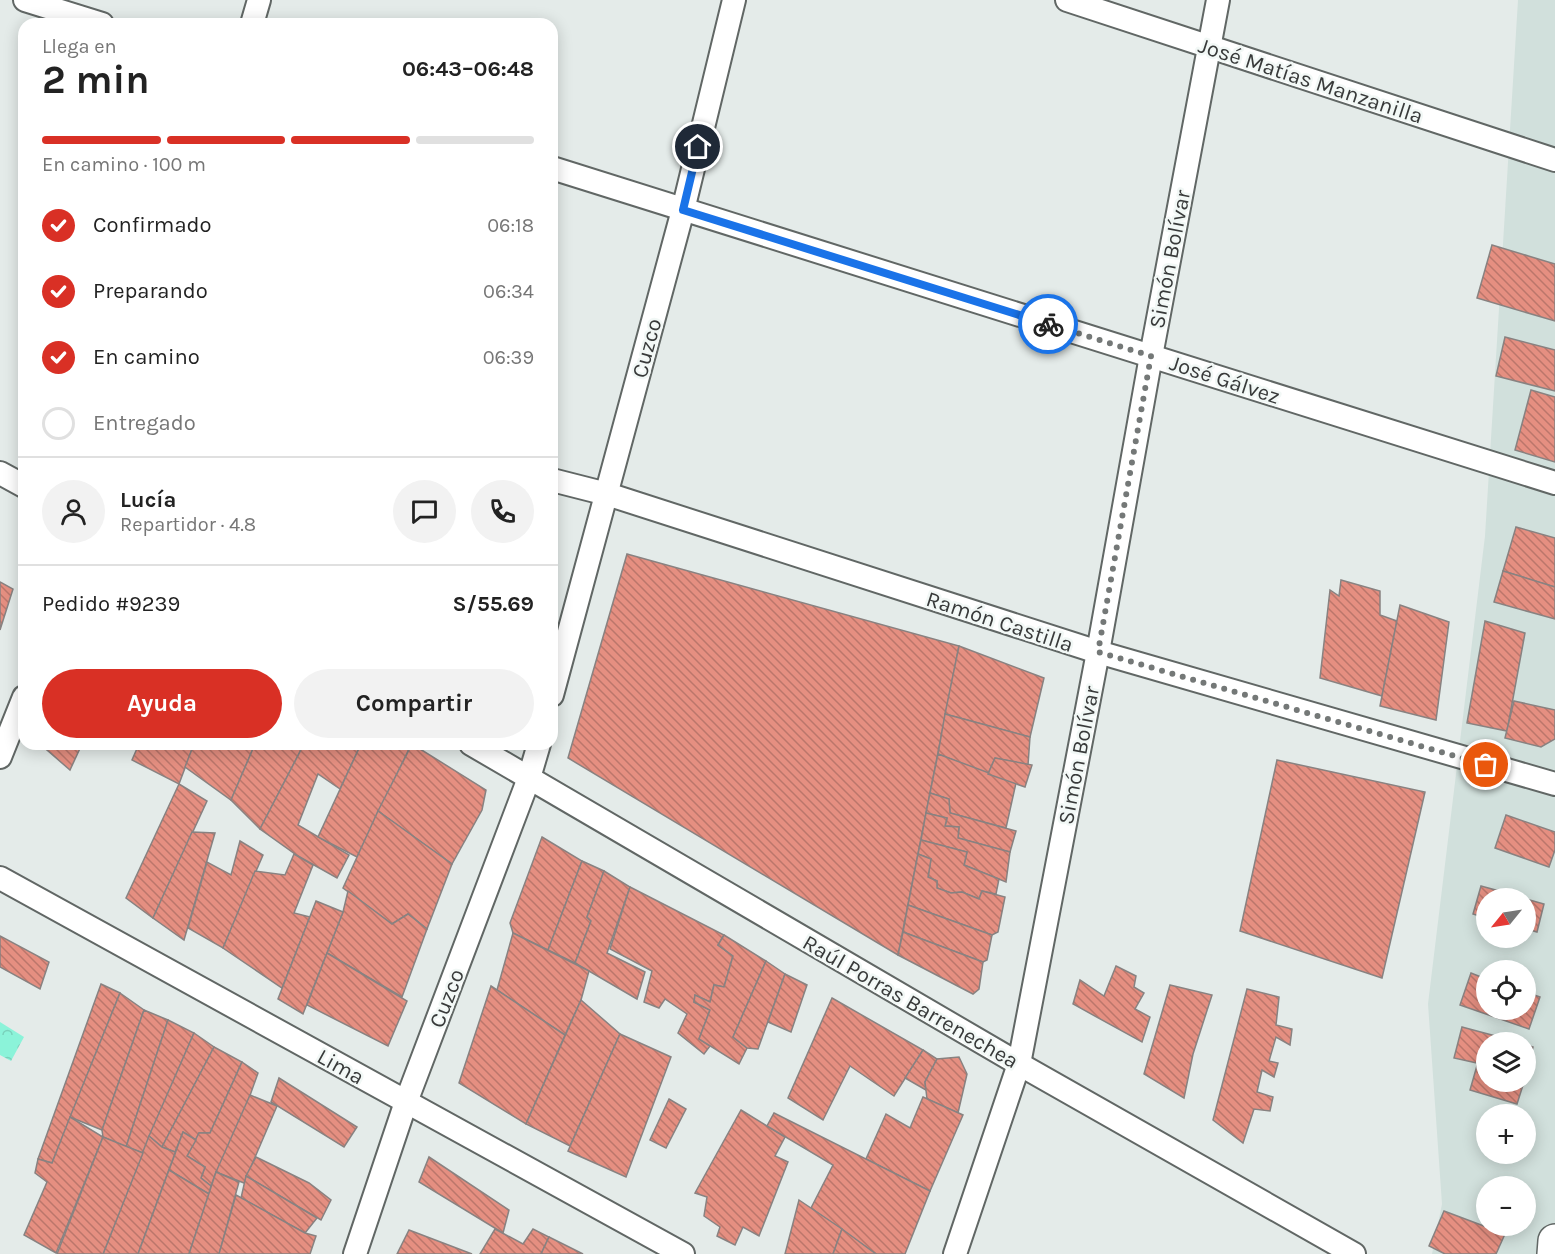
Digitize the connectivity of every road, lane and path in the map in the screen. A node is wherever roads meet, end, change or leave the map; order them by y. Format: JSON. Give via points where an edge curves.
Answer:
{"nodes":[{"id":1,"x":25,"y":0,"type":"edge"},
{"id":2,"x":259,"y":0,"type":"edge"},
{"id":3,"x":734,"y":0,"type":"edge"},
{"id":4,"x":1067,"y":0,"type":"edge"},
{"id":5,"x":1218,"y":0,"type":"edge"},
{"id":6,"x":83,"y":18,"type":"edge"},
{"id":7,"x":254,"y":18,"type":"edge"},
{"id":8,"x":1209,"y":46,"type":"junction"},
{"id":9,"x":1555,"y":160,"type":"edge"},
{"id":10,"x":558,"y":170,"type":"edge"},
{"id":11,"x":683,"y":210,"type":"junction"},
{"id":12,"x":1151,"y":356,"type":"junction"},
{"id":13,"x":0,"y":473,"type":"edge"},
{"id":14,"x":558,"y":482,"type":"edge"},
{"id":15,"x":18,"y":483,"type":"edge"},
{"id":16,"x":1555,"y":483,"type":"edge"},
{"id":17,"x":607,"y":494,"type":"junction"},
{"id":18,"x":1098,"y":652,"type":"junction"},
{"id":19,"x":558,"y":673,"type":"edge"},
{"id":20,"x":18,"y":712,"type":"edge"},
{"id":21,"x":481,"y":750,"type":"edge"},
{"id":22,"x":537,"y":750,"type":"edge"},
{"id":23,"x":0,"y":757,"type":"edge"},
{"id":24,"x":529,"y":778,"type":"junction"},
{"id":25,"x":1555,"y":784,"type":"edge"},
{"id":26,"x":0,"y":878,"type":"edge"},
{"id":27,"x":1019,"y":1064,"type":"junction"},
{"id":28,"x":406,"y":1102,"type":"junction"},
{"id":29,"x":1555,"y":1241,"type":"edge"},
{"id":30,"x":356,"y":1254,"type":"edge"},
{"id":31,"x":683,"y":1254,"type":"edge"},
{"id":32,"x":955,"y":1254,"type":"edge"},
{"id":33,"x":1354,"y":1254,"type":"edge"},
{"id":34,"x":1554,"y":1254,"type":"edge"}],
"edges":[{"from":1,"to":6,"type":"street"},
{"from":2,"to":7,"type":"street"},
{"from":3,"to":11,"type":"street","name":"Cuzco"},
{"from":4,"to":8,"type":"street","name":"José Matías Manzanilla"},
{"from":5,"to":8,"type":"street","name":"Simón Bolívar"},
{"from":8,"to":9,"type":"street","name":"José Matías Manzanilla"},
{"from":8,"to":12,"type":"street","name":"Simón Bolívar"},
{"from":10,"to":11,"type":"street","name":"José Gálvez"},
{"from":11,"to":12,"type":"street","name":"José Gálvez"},
{"from":11,"to":17,"type":"street","name":"Cuzco"},
{"from":12,"to":16,"type":"street","name":"José Gálvez"},
{"from":12,"to":18,"type":"street","name":"Simón Bolívar"},
{"from":13,"to":15,"type":"street"},
{"from":14,"to":17,"type":"street","name":"Ramón Castilla"},
{"from":17,"to":18,"type":"street","name":"Ramón Castilla"},
{"from":17,"to":19,"type":"street","name":"Cuzco"},
{"from":18,"to":25,"type":"street","name":"Ramón Castilla"},
{"from":18,"to":27,"type":"street","name":"Simón Bolívar"},
{"from":20,"to":23,"type":"street"},
{"from":21,"to":24,"type":"street","name":"Raúl Porras Barrenechea"},
{"from":22,"to":24,"type":"street","name":"Cuzco"},
{"from":24,"to":27,"type":"street","name":"Raúl Porras Barrenechea"},
{"from":24,"to":28,"type":"street","name":"Cuzco"},
{"from":26,"to":28,"type":"street","name":"Lima"},
{"from":27,"to":32,"type":"street","name":"Simón Bolívar"},
{"from":27,"to":33,"type":"street","name":"Raúl Porras Barrenechea"},
{"from":28,"to":30,"type":"street","name":"Cuzco"},
{"from":28,"to":31,"type":"street","name":"Lima"},
{"from":29,"to":34,"type":"main road"}]}
